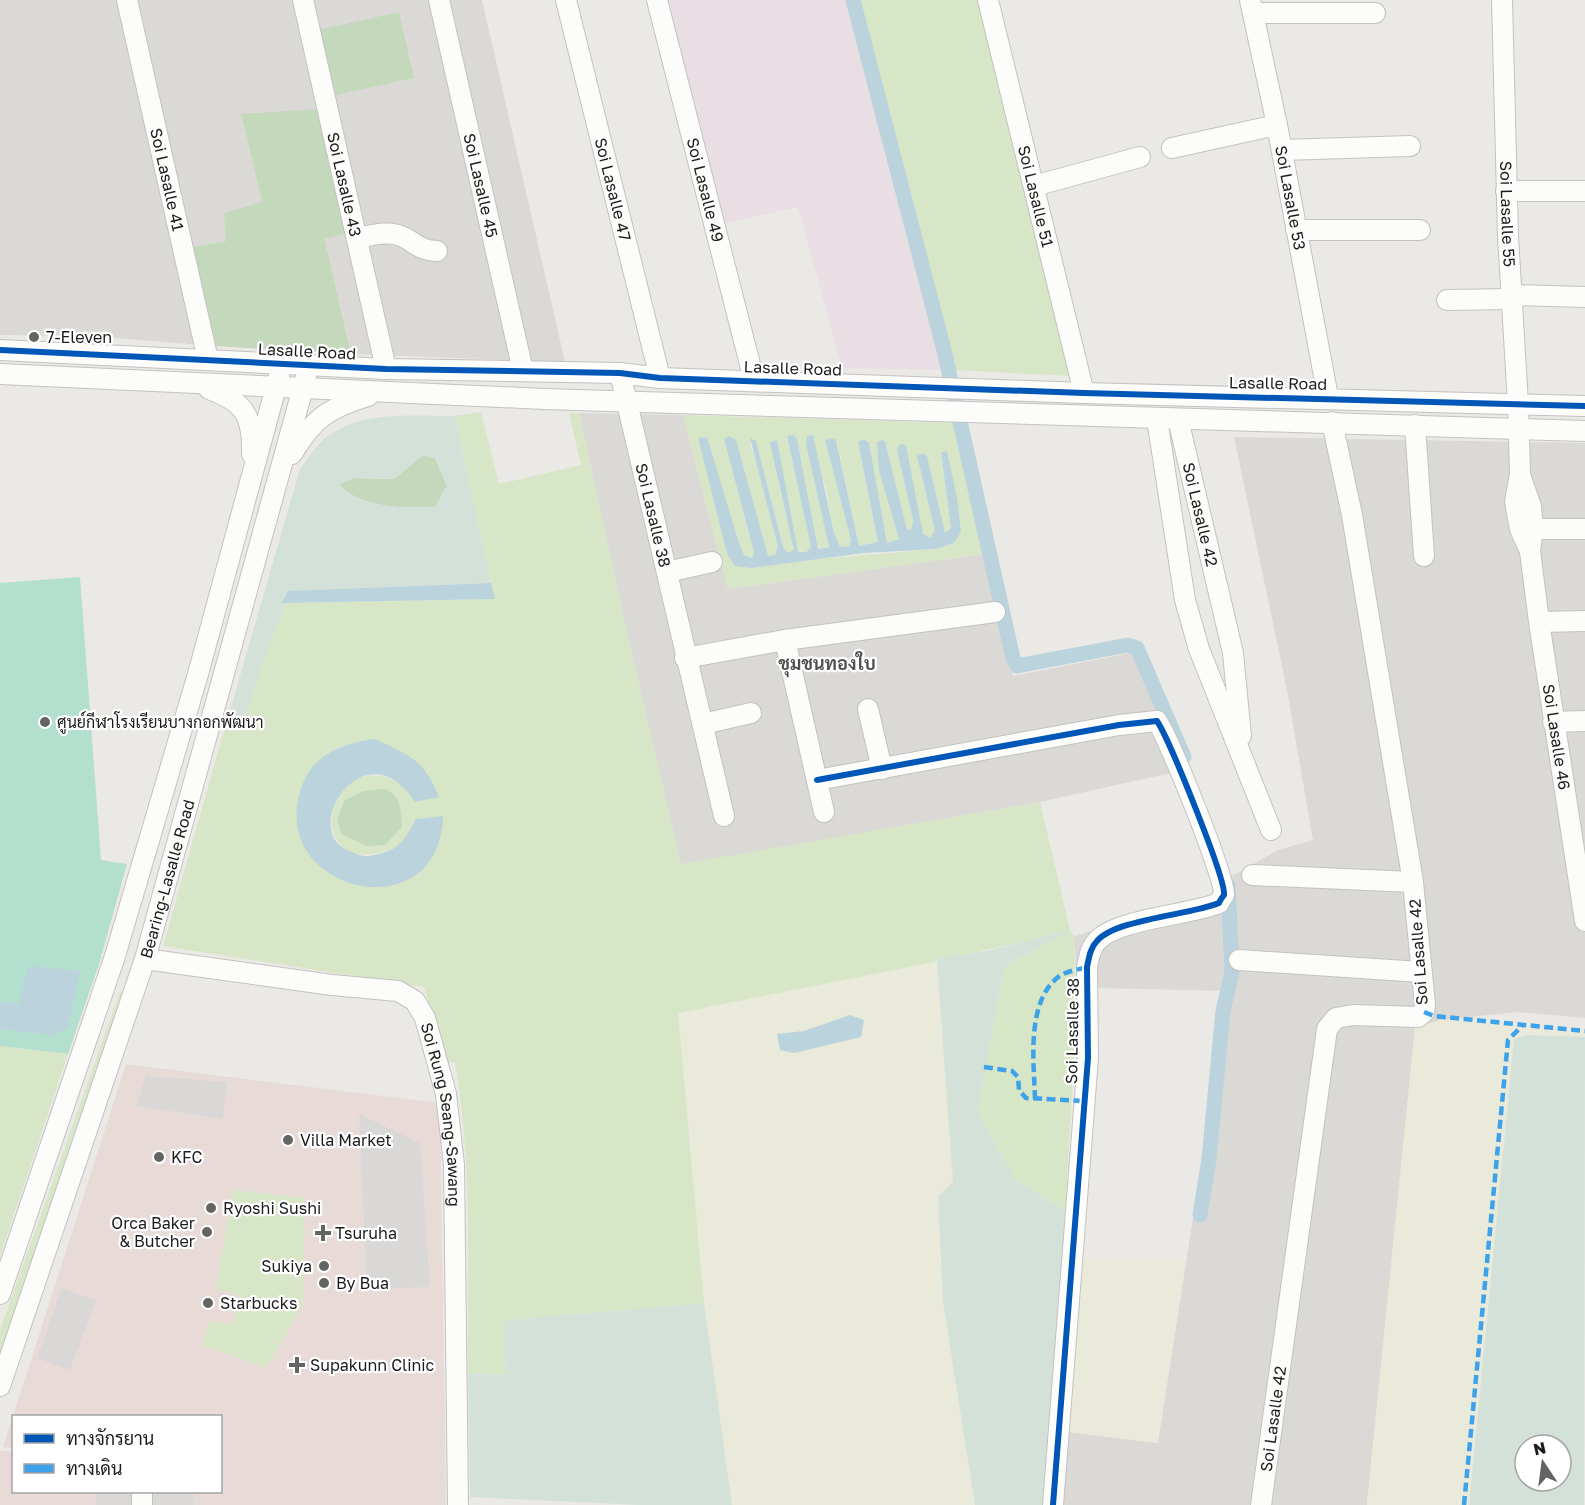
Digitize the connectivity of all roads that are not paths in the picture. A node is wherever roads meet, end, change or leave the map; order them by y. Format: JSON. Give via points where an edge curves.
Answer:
{"nodes":[{"id":1,"x":127,"y":0,"type":"edge"},
{"id":2,"x":303,"y":0,"type":"edge"},
{"id":3,"x":439,"y":0,"type":"edge"},
{"id":4,"x":566,"y":0,"type":"edge"},
{"id":5,"x":657,"y":0,"type":"edge"},
{"id":6,"x":988,"y":0,"type":"edge"},
{"id":7,"x":1502,"y":0,"type":"edge"},
{"id":8,"x":1251,"y":6,"type":"edge"},
{"id":9,"x":1375,"y":13,"type":"dead end"},
{"id":10,"x":1277,"y":125,"type":"junction"},
{"id":11,"x":1410,"y":146,"type":"dead end"},
{"id":12,"x":1172,"y":148,"type":"dead end"},
{"id":13,"x":1281,"y":150,"type":"junction"},
{"id":14,"x":1140,"y":157,"type":"dead end"},
{"id":15,"x":1034,"y":186,"type":"junction"},
{"id":16,"x":1506,"y":191,"type":"junction"},
{"id":17,"x":1585,"y":191,"type":"edge"},
{"id":18,"x":1296,"y":230,"type":"junction"},
{"id":19,"x":1419,"y":230,"type":"dead end"},
{"id":20,"x":357,"y":238,"type":"junction"},
{"id":21,"x":437,"y":251,"type":"dead end"},
{"id":22,"x":1512,"y":297,"type":"junction"},
{"id":23,"x":1585,"y":297,"type":"edge"},
{"id":24,"x":1447,"y":300,"type":"dead end"},
{"id":25,"x":0,"y":350,"type":"edge"},
{"id":26,"x":208,"y":360,"type":"junction"},
{"id":27,"x":282,"y":364,"type":"junction"},
{"id":28,"x":309,"y":365,"type":"junction"},
{"id":29,"x":386,"y":369,"type":"junction"},
{"id":30,"x":533,"y":372,"type":"junction"},
{"id":31,"x":620,"y":373,"type":"junction"},
{"id":32,"x":0,"y":374,"type":"edge"},
{"id":33,"x":660,"y":378,"type":"junction"},
{"id":34,"x":754,"y":380,"type":"junction"},
{"id":35,"x":176,"y":383,"type":"junction"},
{"id":36,"x":277,"y":388,"type":"junction"},
{"id":37,"x":303,"y":389,"type":"junction"},
{"id":38,"x":400,"y":393,"type":"junction"},
{"id":39,"x":1083,"y":393,"type":"junction"},
{"id":40,"x":1328,"y":397,"type":"junction"},
{"id":41,"x":544,"y":399,"type":"junction"},
{"id":42,"x":629,"y":402,"type":"junction"},
{"id":43,"x":1518,"y":404,"type":"junction"},
{"id":44,"x":1585,"y":406,"type":"edge"},
{"id":45,"x":1158,"y":419,"type":"junction"},
{"id":46,"x":1178,"y":419,"type":"junction"},
{"id":47,"x":1332,"y":422,"type":"junction"},
{"id":48,"x":1415,"y":425,"type":"junction"},
{"id":49,"x":1518,"y":428,"type":"junction"},
{"id":50,"x":1585,"y":430,"type":"edge"},
{"id":51,"x":1520,"y":474,"type":"junction"},
{"id":52,"x":276,"y":488,"type":"junction"},
{"id":53,"x":248,"y":492,"type":"junction"},
{"id":54,"x":1533,"y":529,"type":"junction"},
{"id":55,"x":1585,"y":529,"type":"edge"},
{"id":56,"x":1205,"y":540,"type":"junction"},
{"id":57,"x":1177,"y":546,"type":"junction"},
{"id":58,"x":1530,"y":551,"type":"junction"},
{"id":59,"x":1424,"y":556,"type":"dead end"},
{"id":60,"x":711,"y":562,"type":"dead end"},
{"id":61,"x":667,"y":572,"type":"junction"},
{"id":62,"x":995,"y":612,"type":"dead end"},
{"id":63,"x":1585,"y":621,"type":"edge"},
{"id":64,"x":1539,"y":622,"type":"junction"},
{"id":65,"x":785,"y":640,"type":"junction"},
{"id":66,"x":685,"y":658,"type":"junction"},
{"id":67,"x":868,"y":709,"type":"dead end"},
{"id":68,"x":751,"y":713,"type":"dead end"},
{"id":69,"x":1585,"y":721,"type":"edge"},
{"id":70,"x":1553,"y":722,"type":"junction"},
{"id":71,"x":703,"y":724,"type":"junction"},
{"id":72,"x":1242,"y":752,"type":"junction"},
{"id":73,"x":882,"y":769,"type":"junction"},
{"id":74,"x":817,"y":780,"type":"junction"},
{"id":75,"x":824,"y":812,"type":"dead end"},
{"id":76,"x":724,"y":816,"type":"dead end"},
{"id":77,"x":1577,"y":821,"type":"edge"},
{"id":78,"x":1271,"y":830,"type":"dead end"},
{"id":79,"x":1252,"y":875,"type":"dead end"},
{"id":80,"x":1413,"y":882,"type":"junction"},
{"id":81,"x":1585,"y":921,"type":"edge"},
{"id":82,"x":146,"y":959,"type":"junction"},
{"id":83,"x":1239,"y":960,"type":"dead end"},
{"id":84,"x":1421,"y":972,"type":"junction"},
{"id":85,"x":109,"y":974,"type":"junction"},
{"id":86,"x":137,"y":982,"type":"junction"},
{"id":87,"x":0,"y":1294,"type":"edge"},
{"id":88,"x":0,"y":1386,"type":"edge"},
{"id":89,"x":458,"y":1505,"type":"edge"},
{"id":90,"x":1053,"y":1505,"type":"edge"},
{"id":91,"x":1261,"y":1505,"type":"edge"}],
"edges":[{"from":1,"to":26,"type":"street","name":"Soi Lasalle 41"},
{"from":2,"to":20,"type":"street","name":"Soi Lasalle 43"},
{"from":3,"to":30,"type":"street","name":"Soi Lasalle 45"},
{"from":4,"to":33,"type":"street","name":"Soi Lasalle 47"},
{"from":5,"to":34,"type":"street","name":"Soi Lasalle 49"},
{"from":6,"to":15,"type":"street","name":"Soi Lasalle 51"},
{"from":7,"to":16,"type":"street","name":"Soi Lasalle 55"},
{"from":8,"to":9,"type":"street"},
{"from":8,"to":10,"type":"street","name":"Soi Lasalle 53"},
{"from":10,"to":12,"type":"street"},
{"from":10,"to":13,"type":"street","name":"Soi Lasalle 53"},
{"from":11,"to":13,"type":"street"},
{"from":13,"to":18,"type":"street","name":"Soi Lasalle 53"},
{"from":14,"to":15,"type":"street"},
{"from":15,"to":39,"type":"street","name":"Soi Lasalle 51"},
{"from":16,"to":17,"type":"street"},
{"from":16,"to":22,"type":"street","name":"Soi Lasalle 55"},
{"from":18,"to":19,"type":"street"},
{"from":18,"to":40,"type":"street","name":"Soi Lasalle 53"},
{"from":20,"to":21,"type":"street","via":[[390,233],[403,236],[419,249]]},
{"from":20,"to":29,"type":"street","name":"Soi Lasalle 43"},
{"from":22,"to":23,"type":"street"},
{"from":22,"to":24,"type":"street"},
{"from":22,"to":43,"type":"street","name":"Soi Lasalle 55"},
{"from":25,"to":26,"type":"street","name":"Lasalle Road"},
{"from":26,"to":27,"type":"street","name":"Lasalle Road"},
{"from":27,"to":28,"type":"street","name":"Lasalle Road"},
{"from":27,"to":36,"type":"street","name":"Bearing-Lasalle Road"},
{"from":28,"to":29,"type":"street","name":"Lasalle Road"},
{"from":28,"to":37,"type":"street","name":"Bearing-Lasalle Road"},
{"from":29,"to":30,"type":"street","name":"Lasalle Road"},
{"from":30,"to":31,"type":"street","name":"Lasalle Road"},
{"from":30,"to":41,"type":"street","name":"Soi Lasalle 45"},
{"from":31,"to":33,"type":"street","name":"Lasalle Road"},
{"from":31,"to":42,"type":"street","name":"Soi Lasalle 38"},
{"from":32,"to":35,"type":"street"},
{"from":33,"to":34,"type":"street","name":"Lasalle Road"},
{"from":34,"to":39,"type":"street","name":"Lasalle Road"},
{"from":35,"to":36,"type":"street"},
{"from":35,"to":53,"type":"street","via":[[223,394],[248,416],[253,448]]},
{"from":36,"to":37,"type":"street"},
{"from":36,"to":53,"type":"street","name":"Bearing-Lasalle Road"},
{"from":37,"to":38,"type":"street"},
{"from":37,"to":52,"type":"street","name":"Bearing-Lasalle Road"},
{"from":38,"to":41,"type":"street"},
{"from":38,"to":52,"type":"street","via":[[369,396],[328,411],[311,424]]},
{"from":39,"to":40,"type":"street","name":"Lasalle Road"},
{"from":40,"to":43,"type":"street","name":"Lasalle Road"},
{"from":41,"to":42,"type":"street"},
{"from":42,"to":45,"type":"street"},
{"from":42,"to":61,"type":"street","name":"Soi Lasalle 38"},
{"from":43,"to":44,"type":"street","name":"Lasalle Road"},
{"from":43,"to":49,"type":"street","name":"Soi Lasalle 55"},
{"from":45,"to":46,"type":"street"},
{"from":45,"to":57,"type":"street"},
{"from":46,"to":47,"type":"street"},
{"from":46,"to":56,"type":"street","name":"Soi Lasalle 42"},
{"from":47,"to":48,"type":"street"},
{"from":47,"to":80,"type":"street","name":"Soi Lasalle 42","via":[[1352,514]]},
{"from":48,"to":49,"type":"street"},
{"from":48,"to":59,"type":"street"},
{"from":49,"to":50,"type":"street"},
{"from":49,"to":51,"type":"street","name":"Soi Lasalle 46"},
{"from":51,"to":54,"type":"street","name":"Soi Lasalle 46","via":[[1528,492]]},
{"from":51,"to":58,"type":"street","name":"Soi Lasalle 46","via":[[1515,502]]},
{"from":52,"to":82,"type":"street","name":"Bearing-Lasalle Road"},
{"from":53,"to":85,"type":"street","name":"Bearing-Lasalle Road"},
{"from":54,"to":55,"type":"street"},
{"from":54,"to":58,"type":"street","name":"Soi Lasalle 46"},
{"from":56,"to":57,"type":"street"},
{"from":56,"to":72,"type":"street","name":"Soi Lasalle 42","via":[[1233,653]]},
{"from":57,"to":72,"type":"street","via":[[1185,600],[1199,649]]},
{"from":58,"to":64,"type":"street","name":"Soi Lasalle 46"},
{"from":60,"to":61,"type":"street"},
{"from":61,"to":66,"type":"street","name":"Soi Lasalle 38"},
{"from":62,"to":65,"type":"street"},
{"from":63,"to":64,"type":"street"},
{"from":64,"to":70,"type":"street","name":"Soi Lasalle 46"},
{"from":65,"to":66,"type":"street"},
{"from":65,"to":74,"type":"street"},
{"from":66,"to":71,"type":"street","name":"Soi Lasalle 38"},
{"from":67,"to":73,"type":"street"},
{"from":68,"to":71,"type":"street"},
{"from":69,"to":70,"type":"street"},
{"from":70,"to":77,"type":"street","name":"Soi Lasalle 46"},
{"from":71,"to":76,"type":"street","name":"Soi Lasalle 38"},
{"from":72,"to":78,"type":"street"},
{"from":73,"to":74,"type":"street","name":"Soi Lasalle 38"},
{"from":73,"to":90,"type":"street","name":"Soi Lasalle 38","via":[[1157,721],[1222,880],[1224,896],[1219,903],[1115,929],[1097,940],[1090,953],[1088,1058]]},
{"from":74,"to":75,"type":"street"},
{"from":77,"to":81,"type":"street","name":"Soi Lasalle 46"},
{"from":79,"to":80,"type":"street"},
{"from":80,"to":84,"type":"street","name":"Soi Lasalle 42"},
{"from":82,"to":86,"type":"street","name":"Bearing-Lasalle Road"},
{"from":82,"to":89,"type":"street","name":"Soi Rung Seang-Sawang","via":[[398,991],[415,1001],[425,1018],[446,1094],[454,1166]]},
{"from":83,"to":84,"type":"street"},
{"from":84,"to":91,"type":"street","name":"Soi Lasalle 42","via":[[1425,1005],[1418,1017],[1336,1018],[1323,1042]]},
{"from":85,"to":86,"type":"street"},
{"from":85,"to":87,"type":"street","name":"Bearing-Lasalle Road"},
{"from":86,"to":88,"type":"street","name":"Bearing-Lasalle Road"}]}
